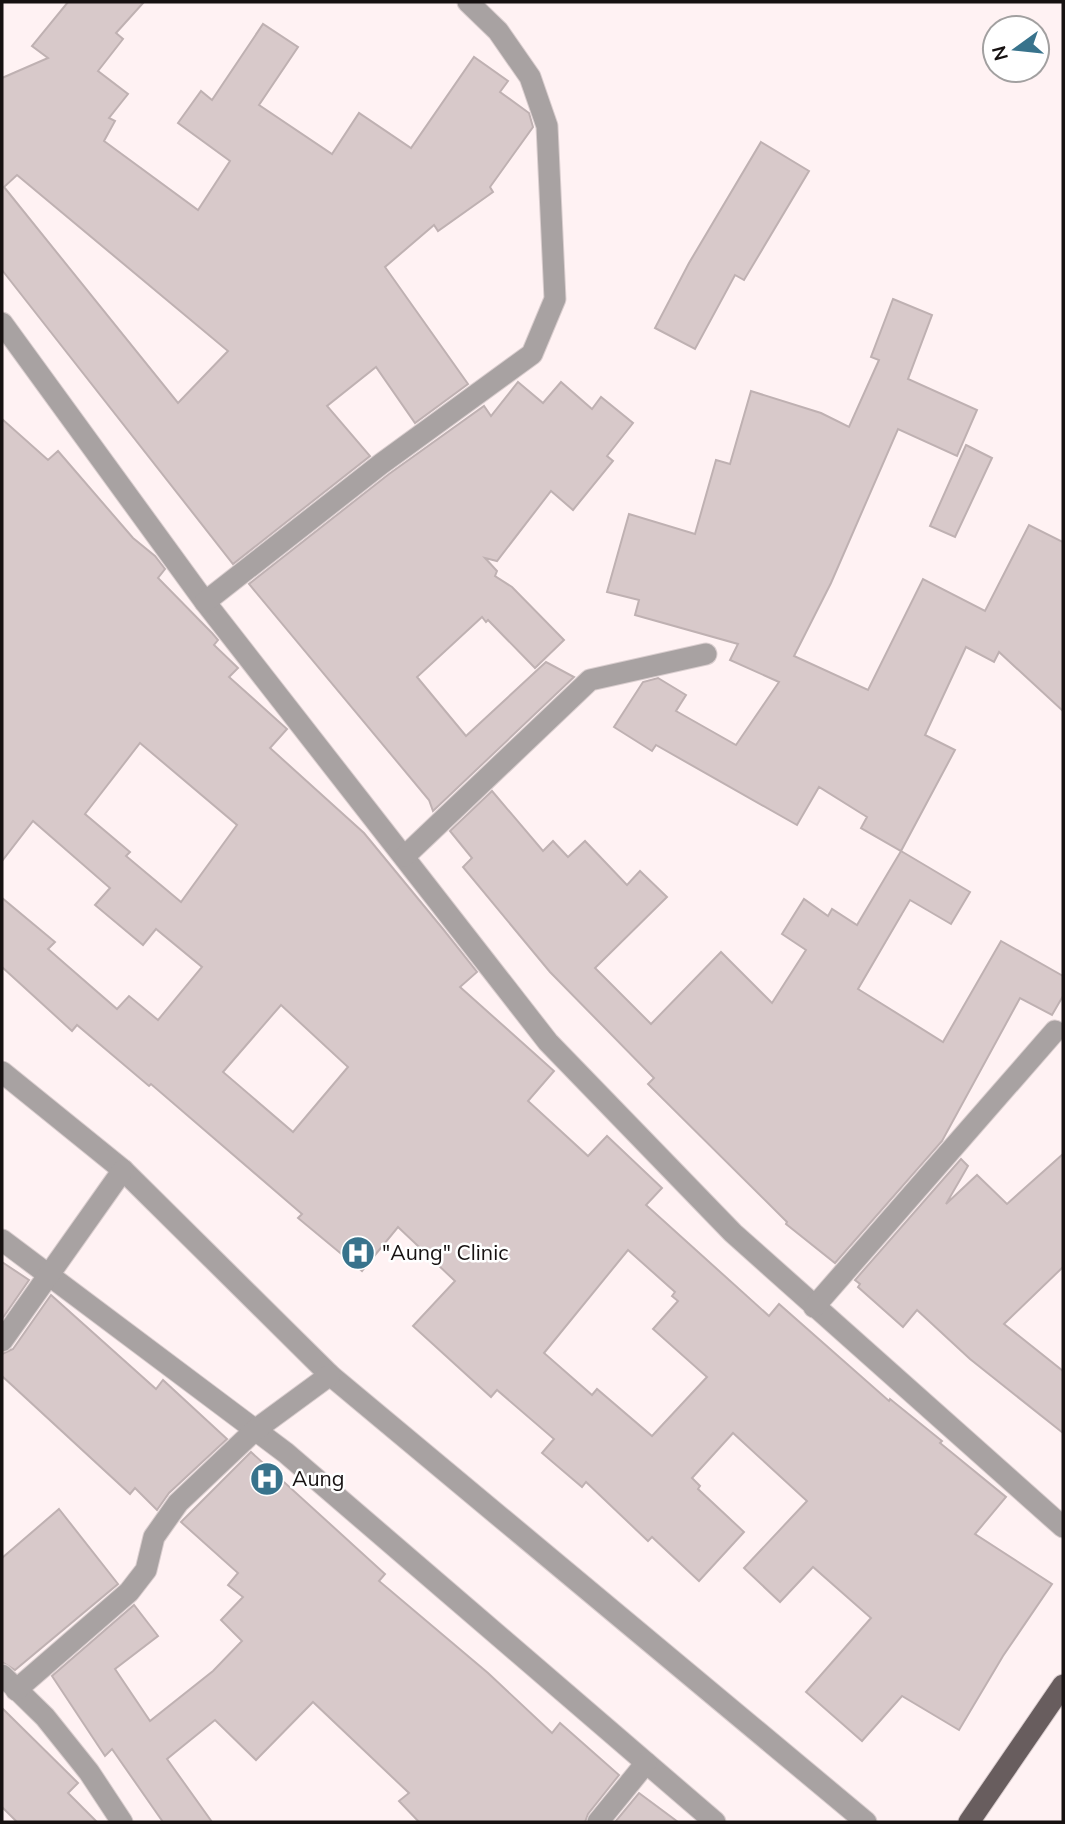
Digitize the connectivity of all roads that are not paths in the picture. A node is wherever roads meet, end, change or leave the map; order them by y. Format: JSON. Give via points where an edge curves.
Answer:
{"nodes":[{"id":1,"x":468,"y":2,"type":"edge"},
{"id":2,"x":2,"y":323,"type":"edge"},
{"id":3,"x":205,"y":602,"type":"junction"},
{"id":4,"x":706,"y":653,"type":"dead end"},
{"id":5,"x":405,"y":856,"type":"junction"},
{"id":6,"x":1055,"y":1031,"type":"dead end"},
{"id":7,"x":2,"y":1072,"type":"edge"},
{"id":8,"x":122,"y":1170,"type":"junction"},
{"id":9,"x":2,"y":1240,"type":"edge"},
{"id":10,"x":49,"y":1274,"type":"junction"},
{"id":11,"x":814,"y":1307,"type":"junction"},
{"id":12,"x":2,"y":1341,"type":"edge"},
{"id":13,"x":330,"y":1376,"type":"junction"},
{"id":14,"x":255,"y":1430,"type":"junction"},
{"id":15,"x":1063,"y":1527,"type":"edge"},
{"id":16,"x":9,"y":1682,"type":"edge"},
{"id":17,"x":1063,"y":1685,"type":"edge"},
{"id":18,"x":646,"y":1763,"type":"junction"},
{"id":19,"x":122,"y":1822,"type":"edge"},
{"id":20,"x":598,"y":1822,"type":"edge"},
{"id":21,"x":715,"y":1822,"type":"edge"},
{"id":22,"x":866,"y":1822,"type":"edge"},
{"id":23,"x":970,"y":1822,"type":"edge"}],
"edges":[{"from":1,"to":3,"type":"street","via":[[498,31],[530,77],[547,126],[555,299],[533,354],[381,464]]},
{"from":2,"to":3,"type":"street"},
{"from":3,"to":5,"type":"street"},
{"from":4,"to":5,"type":"street","via":[[590,680]]},
{"from":5,"to":11,"type":"street","via":[[548,1042],[733,1233]]},
{"from":6,"to":11,"type":"street"},
{"from":7,"to":8,"type":"street"},
{"from":8,"to":10,"type":"street"},
{"from":8,"to":13,"type":"street"},
{"from":9,"to":10,"type":"street"},
{"from":10,"to":12,"type":"street"},
{"from":10,"to":14,"type":"street"},
{"from":11,"to":15,"type":"street"},
{"from":13,"to":14,"type":"street"},
{"from":13,"to":22,"type":"street"},
{"from":14,"to":16,"type":"street","via":[[178,1503],[154,1537],[146,1570],[129,1591]]},
{"from":14,"to":18,"type":"street"},
{"from":16,"to":19,"type":"street","via":[[45,1717]]},
{"from":17,"to":23,"type":"main road"},
{"from":18,"to":20,"type":"street"},
{"from":18,"to":21,"type":"street"}]}
